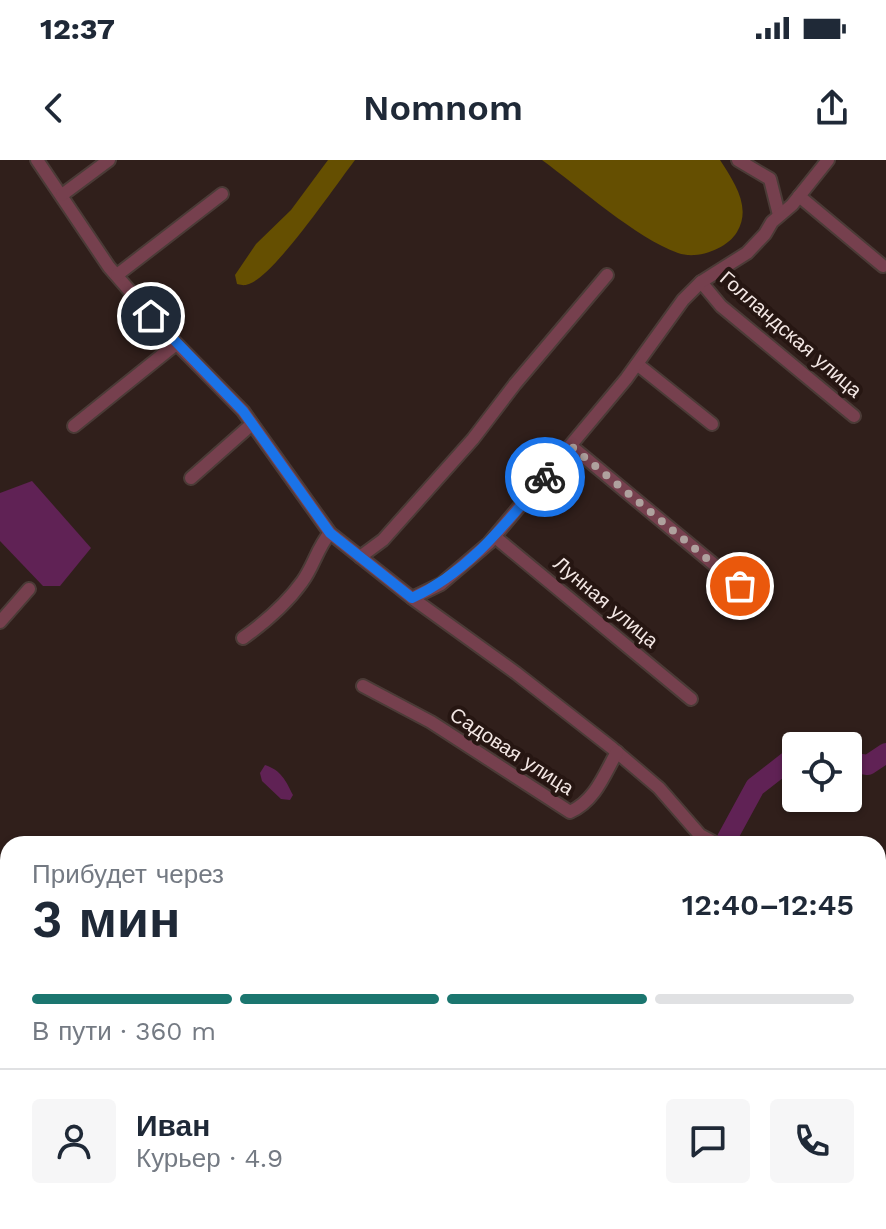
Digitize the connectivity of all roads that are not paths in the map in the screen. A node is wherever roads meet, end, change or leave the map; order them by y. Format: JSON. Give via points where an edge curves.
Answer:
{"nodes":[{"id":1,"x":37,"y":160,"type":"edge"},
{"id":2,"x":109,"y":160,"type":"edge"},
{"id":3,"x":738,"y":160,"type":"edge"},
{"id":4,"x":828,"y":160,"type":"edge"},
{"id":5,"x":222,"y":194,"type":"dead end"},
{"id":6,"x":62,"y":195,"type":"junction"},
{"id":7,"x":799,"y":196,"type":"junction"},
{"id":8,"x":779,"y":215,"type":"junction"},
{"id":9,"x":883,"y":266,"type":"dead end"},
{"id":10,"x":117,"y":275,"type":"junction"},
{"id":11,"x":607,"y":275,"type":"dead end"},
{"id":12,"x":701,"y":282,"type":"junction"},
{"id":13,"x":176,"y":344,"type":"junction"},
{"id":14,"x":637,"y":364,"type":"junction"},
{"id":15,"x":854,"y":416,"type":"dead end"},
{"id":16,"x":252,"y":424,"type":"junction"},
{"id":17,"x":712,"y":424,"type":"dead end"},
{"id":18,"x":74,"y":426,"type":"dead end"},
{"id":19,"x":571,"y":446,"type":"junction"},
{"id":20,"x":191,"y":478,"type":"dead end"},
{"id":21,"x":330,"y":533,"type":"junction"},
{"id":22,"x":495,"y":537,"type":"junction"},
{"id":23,"x":360,"y":557,"type":"junction"},
{"id":24,"x":740,"y":586,"type":"dead end"},
{"id":25,"x":29,"y":589,"type":"dead end"},
{"id":26,"x":412,"y":598,"type":"junction"},
{"id":27,"x":0,"y":622,"type":"edge"},
{"id":28,"x":243,"y":638,"type":"dead end"},
{"id":29,"x":363,"y":686,"type":"dead end"},
{"id":30,"x":691,"y":699,"type":"dead end"},
{"id":31,"x":617,"y":752,"type":"junction"},
{"id":32,"x":702,"y":836,"type":"edge"}],
"edges":[{"from":1,"to":6,"type":"street"},
{"from":2,"to":6,"type":"street"},
{"from":3,"to":8,"type":"street","via":[[770,179]]},
{"from":4,"to":7,"type":"street"},
{"from":5,"to":10,"type":"street"},
{"from":6,"to":10,"type":"street"},
{"from":7,"to":8,"type":"street"},
{"from":7,"to":9,"type":"street"},
{"from":8,"to":12,"type":"street","via":[[747,253]]},
{"from":10,"to":13,"type":"street"},
{"from":11,"to":23,"type":"street","via":[[473,439],[383,540]]},
{"from":12,"to":14,"type":"street"},
{"from":12,"to":15,"type":"street","name":"Голландская улица","via":[[721,306]]},
{"from":13,"to":16,"type":"street"},
{"from":13,"to":18,"type":"street"},
{"from":14,"to":17,"type":"street"},
{"from":14,"to":19,"type":"street"},
{"from":16,"to":20,"type":"street"},
{"from":16,"to":21,"type":"street"},
{"from":19,"to":22,"type":"street"},
{"from":19,"to":24,"type":"street"},
{"from":21,"to":23,"type":"street"},
{"from":21,"to":28,"type":"street","via":[[302,582]]},
{"from":22,"to":26,"type":"street","via":[[441,584]]},
{"from":22,"to":30,"type":"street","name":"Лунная улица"},
{"from":23,"to":26,"type":"street"},
{"from":25,"to":27,"type":"street"},
{"from":26,"to":31,"type":"street"},
{"from":29,"to":31,"type":"street","name":"Садовая улица","via":[[431,722],[570,812],[595,793]]},
{"from":31,"to":32,"type":"street","via":[[659,788]]}]}
